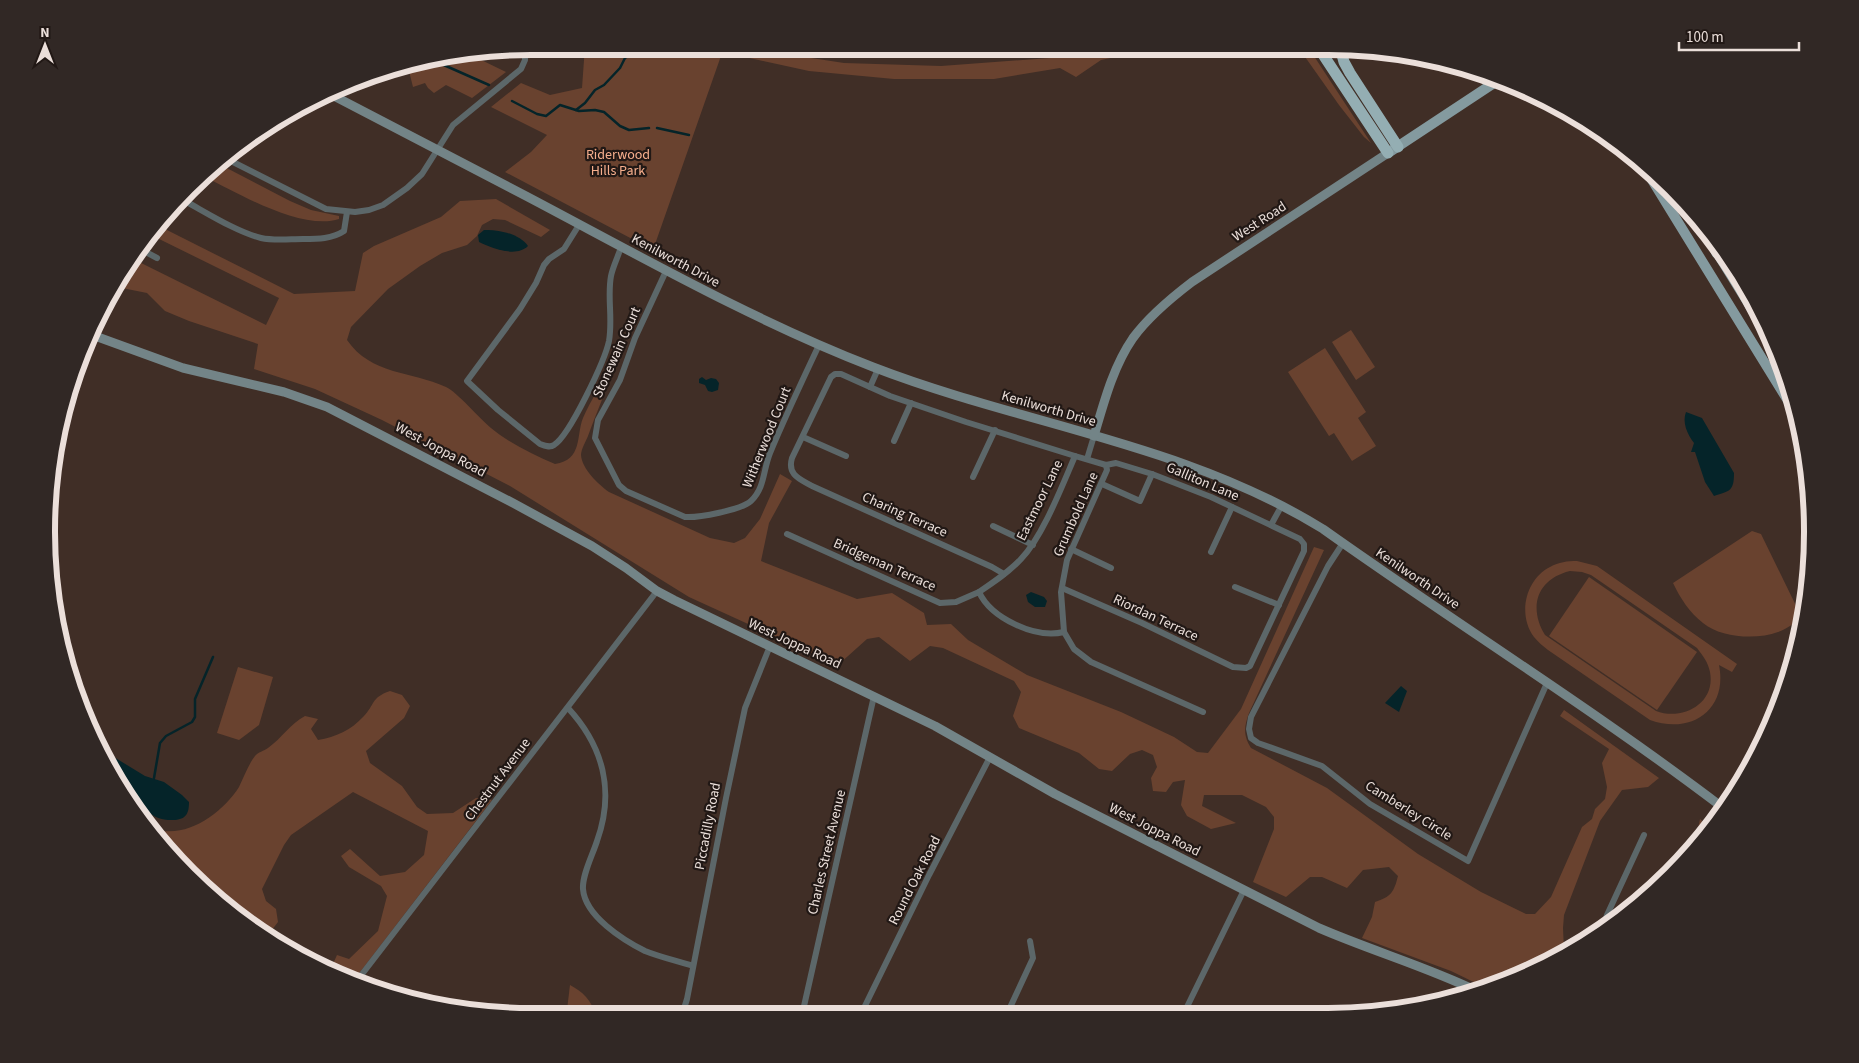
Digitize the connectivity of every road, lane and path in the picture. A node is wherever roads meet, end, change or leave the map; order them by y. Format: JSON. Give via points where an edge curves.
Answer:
{"nodes":[{"id":1,"x":525,"y":55,"type":"edge"},
{"id":2,"x":1324,"y":55,"type":"edge"},
{"id":3,"x":1342,"y":55,"type":"edge"},
{"id":4,"x":1492,"y":84,"type":"edge"},
{"id":5,"x":336,"y":97,"type":"edge"},
{"id":6,"x":436,"y":150,"type":"junction"},
{"id":7,"x":1393,"y":150,"type":"junction"},
{"id":8,"x":231,"y":161,"type":"edge"},
{"id":9,"x":1657,"y":188,"type":"edge"},
{"id":10,"x":188,"y":202,"type":"edge"},
{"id":11,"x":347,"y":212,"type":"junction"},
{"id":12,"x":578,"y":225,"type":"junction"},
{"id":13,"x":621,"y":247,"type":"junction"},
{"id":14,"x":146,"y":251,"type":"edge"},
{"id":15,"x":157,"y":258,"type":"dead end"},
{"id":16,"x":666,"y":271,"type":"junction"},
{"id":17,"x":97,"y":337,"type":"edge"},
{"id":18,"x":819,"y":346,"type":"junction"},
{"id":19,"x":878,"y":369,"type":"junction"},
{"id":20,"x":870,"y":387,"type":"junction"},
{"id":21,"x":1784,"y":394,"type":"edge"},
{"id":22,"x":911,"y":403,"type":"junction"},
{"id":23,"x":995,"y":430,"type":"junction"},
{"id":24,"x":1094,"y":436,"type":"junction"},
{"id":25,"x":803,"y":437,"type":"junction"},
{"id":26,"x":894,"y":441,"type":"dead end"},
{"id":27,"x":846,"y":456,"type":"dead end"},
{"id":28,"x":1074,"y":456,"type":"junction"},
{"id":29,"x":1087,"y":458,"type":"junction"},
{"id":30,"x":1106,"y":465,"type":"junction"},
{"id":31,"x":1152,"y":474,"type":"junction"},
{"id":32,"x":973,"y":477,"type":"dead end"},
{"id":33,"x":1102,"y":484,"type":"junction"},
{"id":34,"x":657,"y":505,"type":"joint"},
{"id":35,"x":1282,"y":505,"type":"junction"},
{"id":36,"x":1232,"y":507,"type":"junction"},
{"id":37,"x":1271,"y":525,"type":"junction"},
{"id":38,"x":993,"y":526,"type":"dead end"},
{"id":39,"x":788,"y":534,"type":"dead end"},
{"id":40,"x":1343,"y":543,"type":"junction"},
{"id":41,"x":1033,"y":545,"type":"junction"},
{"id":42,"x":1071,"y":549,"type":"junction"},
{"id":43,"x":1211,"y":552,"type":"dead end"},
{"id":44,"x":1111,"y":568,"type":"dead end"},
{"id":45,"x":1004,"y":574,"type":"junction"},
{"id":46,"x":1234,"y":587,"type":"dead end"},
{"id":47,"x":1062,"y":588,"type":"junction"},
{"id":48,"x":657,"y":591,"type":"junction"},
{"id":49,"x":979,"y":592,"type":"junction"},
{"id":50,"x":1279,"y":606,"type":"junction"},
{"id":51,"x":1064,"y":632,"type":"junction"},
{"id":52,"x":770,"y":646,"type":"junction"},
{"id":53,"x":1547,"y":683,"type":"junction"},
{"id":54,"x":874,"y":696,"type":"junction"},
{"id":55,"x":568,"y":708,"type":"junction"},
{"id":56,"x":1203,"y":712,"type":"dead end"},
{"id":57,"x":990,"y":757,"type":"junction"},
{"id":58,"x":1718,"y":804,"type":"edge"},
{"id":59,"x":1644,"y":835,"type":"dead end"},
{"id":60,"x":1244,"y":890,"type":"junction"},
{"id":61,"x":1606,"y":918,"type":"edge"},
{"id":62,"x":1030,"y":941,"type":"dead end"},
{"id":63,"x":693,"y":966,"type":"junction"},
{"id":64,"x":360,"y":976,"type":"edge"},
{"id":65,"x":1468,"y":987,"type":"edge"},
{"id":66,"x":684,"y":1008,"type":"edge"},
{"id":67,"x":804,"y":1008,"type":"edge"},
{"id":68,"x":864,"y":1008,"type":"edge"},
{"id":69,"x":1011,"y":1008,"type":"edge"},
{"id":70,"x":1186,"y":1008,"type":"edge"}],
"edges":[{"from":1,"to":6,"type":"street","via":[[521,69],[453,125]]},
{"from":2,"to":7,"type":"highway"},
{"from":3,"to":7,"type":"highway"},
{"from":4,"to":7,"type":"main road","name":"West Road"},
{"from":5,"to":6,"type":"street","name":"Kenilworth Drive"},
{"from":6,"to":11,"type":"street","via":[[422,174],[395,198],[369,210]]},
{"from":6,"to":12,"type":"street","name":"Kenilworth Drive"},
{"from":7,"to":24,"type":"street","name":"West Road","via":[[1192,282],[1164,305],[1127,349],[1112,380]]},
{"from":8,"to":11,"type":"street","via":[[326,209]]},
{"from":9,"to":21,"type":"main road"},
{"from":10,"to":11,"type":"street","via":[[260,238],[271,239],[336,236],[344,231]]},
{"from":12,"to":13,"type":"street","name":"Kenilworth Drive"},
{"from":12,"to":13,"type":"street","via":[[564,249],[544,265],[520,309],[467,381],[546,447],[556,444],[575,417],[608,344],[612,324],[611,274]]},
{"from":13,"to":16,"type":"street","name":"Kenilworth Drive"},
{"from":14,"to":15,"type":"street"},
{"from":16,"to":18,"type":"street","name":"Kenilworth Drive"},
{"from":16,"to":34,"type":"street","name":"Stonewain Court","via":[[635,338],[620,380],[598,420],[595,438],[619,485]]},
{"from":17,"to":48,"type":"street","name":"West Joppa Road","via":[[184,368],[284,392],[327,407],[583,541]]},
{"from":18,"to":19,"type":"street","name":"Kenilworth Drive"},
{"from":18,"to":34,"type":"street","name":"Witherwood Court","via":[[770,454],[762,485],[748,504],[696,518],[685,517]]},
{"from":19,"to":20,"type":"street"},
{"from":19,"to":24,"type":"street","name":"Kenilworth Drive"},
{"from":20,"to":22,"type":"street","name":"Galliton Lane"},
{"from":20,"to":25,"type":"street","name":"Galliton Lane","via":[[835,374]]},
{"from":22,"to":23,"type":"street","name":"Galliton Lane"},
{"from":22,"to":26,"type":"street"},
{"from":23,"to":28,"type":"street","name":"Galliton Lane"},
{"from":23,"to":32,"type":"street"},
{"from":24,"to":29,"type":"street"},
{"from":24,"to":35,"type":"street","name":"Kenilworth Drive","via":[[1181,462]]},
{"from":25,"to":27,"type":"street"},
{"from":25,"to":45,"type":"street","name":"Charing Terrace","via":[[790,463],[795,476]]},
{"from":28,"to":29,"type":"street","name":"Galliton Lane"},
{"from":28,"to":41,"type":"street","name":"Eastmoor Lane"},
{"from":29,"to":30,"type":"street","name":"Galliton Lane"},
{"from":30,"to":31,"type":"street","name":"Galliton Lane","via":[[1116,463]]},
{"from":30,"to":33,"type":"street","name":"Grumbold Lane"},
{"from":31,"to":33,"type":"street","via":[[1140,501]]},
{"from":31,"to":36,"type":"street","name":"Galliton Lane"},
{"from":33,"to":42,"type":"street","name":"Grumbold Lane"},
{"from":35,"to":37,"type":"street"},
{"from":35,"to":40,"type":"street","name":"Kenilworth Drive"},
{"from":36,"to":37,"type":"street","name":"Galliton Lane"},
{"from":36,"to":43,"type":"street"},
{"from":37,"to":50,"type":"street","name":"Galliton Lane","via":[[1304,544],[1304,551]]},
{"from":38,"to":41,"type":"street"},
{"from":39,"to":49,"type":"street","name":"Bridgeman Terrace","via":[[940,603],[956,602]]},
{"from":40,"to":53,"type":"street","name":"Kenilworth Drive"},
{"from":40,"to":53,"type":"street","name":"Camberley Circle","via":[[1328,566],[1251,717],[1251,738],[1258,743],[1322,766],[1370,804],[1468,861]]},
{"from":41,"to":45,"type":"street","name":"Eastmoor Lane"},
{"from":42,"to":44,"type":"street"},
{"from":42,"to":47,"type":"street","name":"Grumbold Lane","via":[[1064,568]]},
{"from":45,"to":49,"type":"street","name":"Eastmoor Lane"},
{"from":46,"to":50,"type":"street"},
{"from":47,"to":50,"type":"street","name":"Riordan Terrace","via":[[1240,668],[1250,666]]},
{"from":47,"to":51,"type":"street","name":"Grumbold Lane"},
{"from":48,"to":52,"type":"street","name":"West Joppa Road"},
{"from":48,"to":55,"type":"street","name":"Chestnut Avenue"},
{"from":49,"to":51,"type":"street","via":[[991,609],[1007,620],[1045,634]]},
{"from":51,"to":56,"type":"street","via":[[1074,648],[1091,662]]},
{"from":52,"to":54,"type":"street","name":"West Joppa Road"},
{"from":52,"to":63,"type":"street","name":"Piccadilly Road","via":[[745,708]]},
{"from":53,"to":58,"type":"street","name":"Kenilworth Drive"},
{"from":54,"to":57,"type":"street","name":"West Joppa Road"},
{"from":54,"to":67,"type":"street","name":"Charles Street Avenue"},
{"from":55,"to":63,"type":"street","via":[[588,733],[604,772],[606,793],[601,829],[583,888],[590,908],[595,916],[631,943]]},
{"from":55,"to":64,"type":"street","name":"Chestnut Avenue"},
{"from":57,"to":60,"type":"street","name":"West Joppa Road","via":[[1061,798]]},
{"from":57,"to":68,"type":"street","name":"Round Oak Road"},
{"from":59,"to":61,"type":"street"},
{"from":60,"to":65,"type":"street","name":"West Joppa Road","via":[[1346,940]]},
{"from":60,"to":70,"type":"street"},
{"from":62,"to":69,"type":"street","via":[[1033,958]]},
{"from":63,"to":66,"type":"street","name":"Piccadilly Road"}]}
